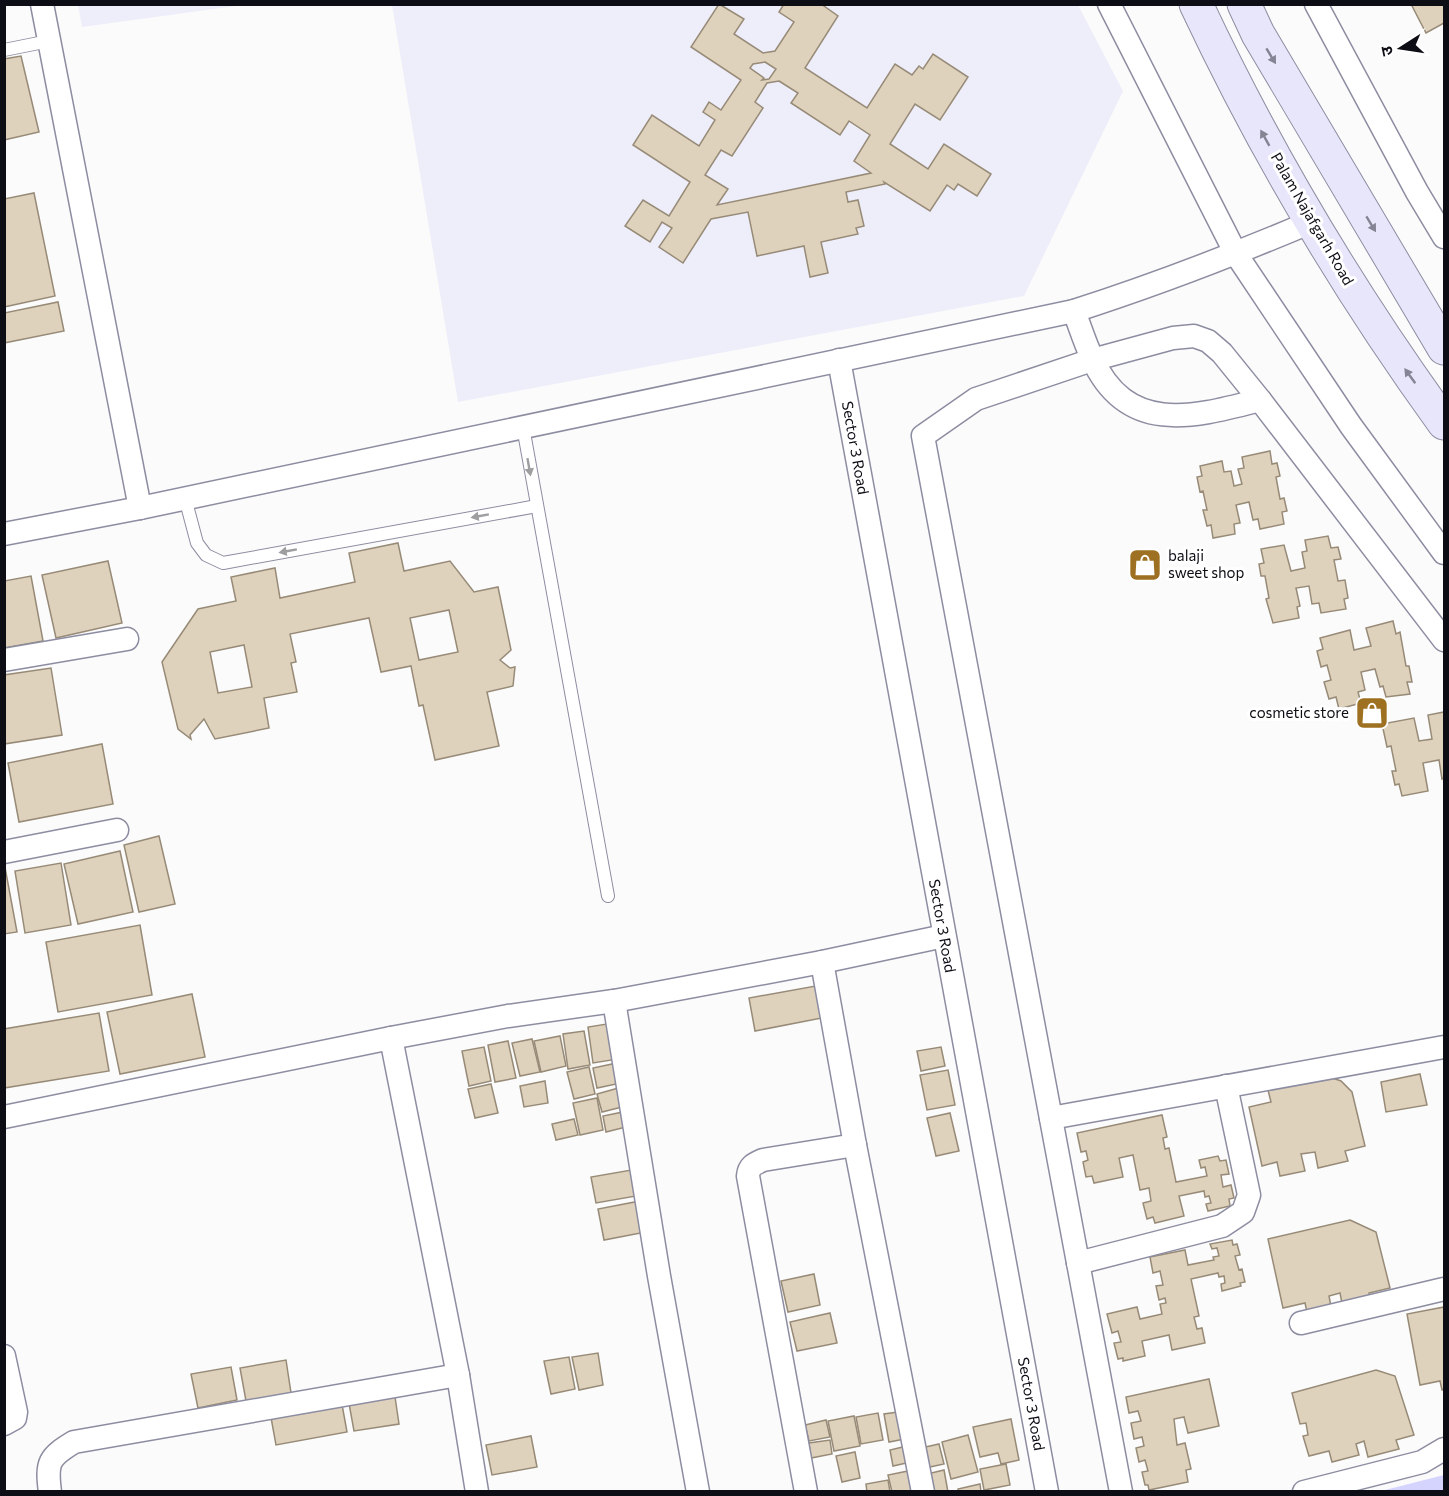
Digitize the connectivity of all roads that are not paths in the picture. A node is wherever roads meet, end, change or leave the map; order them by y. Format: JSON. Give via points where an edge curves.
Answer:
{"nodes":[{"id":1,"x":42,"y":4,"type":"edge"},
{"id":2,"x":1109,"y":4,"type":"edge"},
{"id":3,"x":1196,"y":4,"type":"edge"},
{"id":4,"x":1244,"y":4,"type":"edge"},
{"id":5,"x":1316,"y":4,"type":"edge"},
{"id":6,"x":49,"y":41,"type":"junction"},
{"id":7,"x":4,"y":50,"type":"edge"},
{"id":8,"x":1311,"y":222,"type":"junction"},
{"id":9,"x":1444,"y":233,"type":"edge"},
{"id":10,"x":1236,"y":254,"type":"junction"},
{"id":11,"x":1074,"y":311,"type":"junction"},
{"id":12,"x":1444,"y":348,"type":"edge"},
{"id":13,"x":839,"y":360,"type":"junction"},
{"id":14,"x":1092,"y":360,"type":"junction"},
{"id":15,"x":1260,"y":400,"type":"junction"},
{"id":16,"x":1444,"y":423,"type":"edge"},
{"id":17,"x":523,"y":427,"type":"junction"},
{"id":18,"x":185,"y":498,"type":"junction"},
{"id":19,"x":537,"y":506,"type":"junction"},
{"id":20,"x":141,"y":508,"type":"junction"},
{"id":21,"x":4,"y":534,"type":"edge"},
{"id":22,"x":1444,"y":553,"type":"edge"},
{"id":23,"x":127,"y":639,"type":"dead end"},
{"id":24,"x":1444,"y":640,"type":"edge"},
{"id":25,"x":4,"y":660,"type":"edge"},
{"id":26,"x":117,"y":830,"type":"dead end"},
{"id":27,"x":4,"y":852,"type":"edge"},
{"id":28,"x":608,"y":896,"type":"dead end"},
{"id":29,"x":944,"y":936,"type":"junction"},
{"id":30,"x":822,"y":962,"type":"junction"},
{"id":31,"x":614,"y":1001,"type":"junction"},
{"id":32,"x":391,"y":1038,"type":"junction"},
{"id":33,"x":1444,"y":1047,"type":"edge"},
{"id":34,"x":1226,"y":1086,"type":"junction"},
{"id":35,"x":4,"y":1117,"type":"edge"},
{"id":36,"x":1051,"y":1118,"type":"junction"},
{"id":37,"x":855,"y":1145,"type":"junction"},
{"id":38,"x":1078,"y":1263,"type":"junction"},
{"id":39,"x":1444,"y":1289,"type":"edge"},
{"id":40,"x":1301,"y":1323,"type":"dead end"},
{"id":41,"x":4,"y":1356,"type":"edge"},
{"id":42,"x":458,"y":1375,"type":"junction"},
{"id":43,"x":4,"y":1424,"type":"edge"},
{"id":44,"x":1444,"y":1449,"type":"edge"},
{"id":45,"x":50,"y":1491,"type":"edge"},
{"id":46,"x":477,"y":1491,"type":"edge"},
{"id":47,"x":698,"y":1491,"type":"edge"},
{"id":48,"x":806,"y":1491,"type":"edge"},
{"id":49,"x":923,"y":1491,"type":"edge"},
{"id":50,"x":1047,"y":1491,"type":"edge"},
{"id":51,"x":1121,"y":1491,"type":"edge"},
{"id":52,"x":1304,"y":1491,"type":"edge"}],
"edges":[{"from":1,"to":6,"type":"street"},
{"from":2,"to":10,"type":"street"},
{"from":8,"to":3,"type":"main road","name":"Palam Najafgarh Road","one_way":true},
{"from":4,"to":12,"type":"main road","one_way":true},
{"from":5,"to":9,"type":"street","via":[[1417,192]]},
{"from":6,"to":7,"type":"lane"},
{"from":6,"to":20,"type":"street"},
{"from":8,"to":10,"type":"street"},
{"from":16,"to":8,"type":"main road","name":"Palam Najafgarh Road","one_way":true},
{"from":10,"to":11,"type":"street"},
{"from":10,"to":22,"type":"street","via":[[1351,426]]},
{"from":11,"to":13,"type":"street"},
{"from":11,"to":14,"type":"street"},
{"from":13,"to":17,"type":"street"},
{"from":13,"to":29,"type":"street","name":"Sector 3 Road"},
{"from":14,"to":15,"type":"street","via":[[1124,401],[1147,412],[1176,416],[1207,413]]},
{"from":14,"to":15,"type":"street","via":[[1194,336],[1222,353]]},
{"from":14,"to":36,"type":"street","via":[[976,399],[923,436]]},
{"from":15,"to":24,"type":"street"},
{"from":17,"to":18,"type":"street"},
{"from":17,"to":19,"type":"lane","one_way":true},
{"from":19,"to":18,"type":"lane","one_way":true,"via":[[223,563],[206,555],[197,543]]},
{"from":18,"to":20,"type":"street"},
{"from":19,"to":28,"type":"lane"},
{"from":20,"to":21,"type":"street"},
{"from":23,"to":25,"type":"street"},
{"from":26,"to":27,"type":"street"},
{"from":29,"to":30,"type":"street"},
{"from":29,"to":50,"type":"street","name":"Sector 3 Road"},
{"from":30,"to":31,"type":"street"},
{"from":30,"to":37,"type":"street"},
{"from":31,"to":32,"type":"street"},
{"from":31,"to":47,"type":"street"},
{"from":32,"to":35,"type":"street"},
{"from":32,"to":42,"type":"street"},
{"from":33,"to":34,"type":"street"},
{"from":34,"to":36,"type":"street"},
{"from":34,"to":38,"type":"street","via":[[1249,1195],[1243,1212],[1222,1226]]},
{"from":36,"to":38,"type":"street"},
{"from":37,"to":48,"type":"street","via":[[763,1160],[749,1169],[748,1176]]},
{"from":37,"to":49,"type":"street"},
{"from":38,"to":51,"type":"street"},
{"from":39,"to":40,"type":"street"},
{"from":41,"to":43,"type":"street","via":[[16,1412],[15,1418]]},
{"from":42,"to":45,"type":"street","via":[[74,1442],[55,1454],[48,1472]]},
{"from":42,"to":46,"type":"street"},
{"from":44,"to":52,"type":"street","via":[[1422,1462]]}]}
